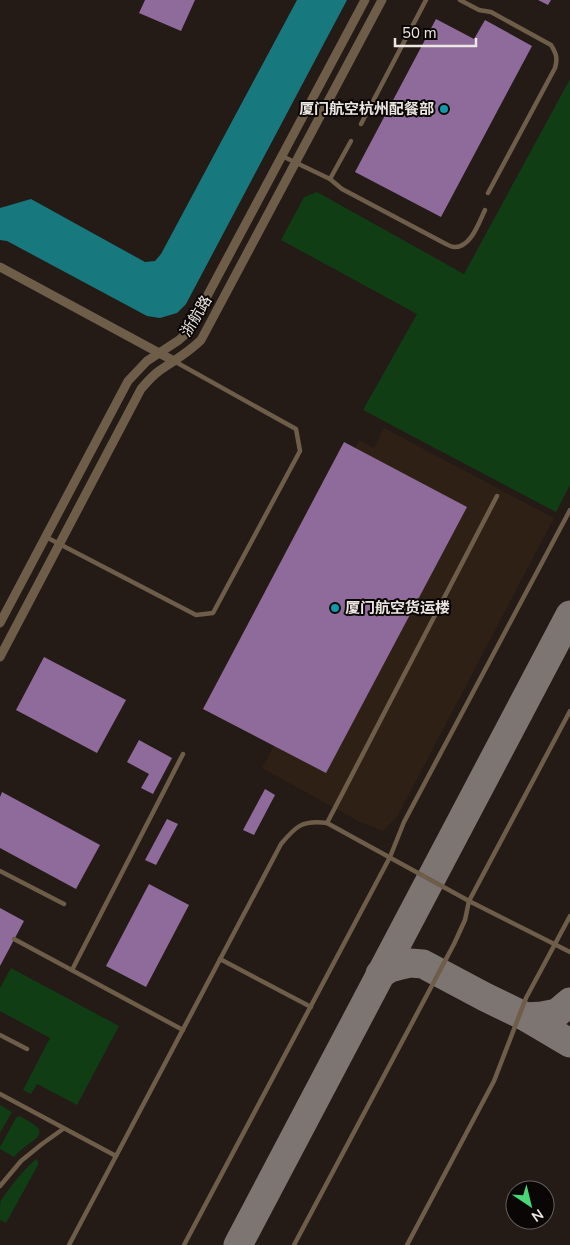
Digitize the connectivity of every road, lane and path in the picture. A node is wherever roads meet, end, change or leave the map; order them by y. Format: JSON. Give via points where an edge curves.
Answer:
{"nodes":[{"id":1,"x":365,"y":0,"type":"edge"},
{"id":2,"x":382,"y":0,"type":"edge"},
{"id":3,"x":426,"y":0,"type":"edge"},
{"id":4,"x":460,"y":0,"type":"edge"},
{"id":5,"x":361,"y":124,"type":"dead end"},
{"id":6,"x":351,"y":141,"type":"dead end"},
{"id":7,"x":282,"y":156,"type":"junction"},
{"id":8,"x":295,"y":163,"type":"junction"},
{"id":9,"x":330,"y":179,"type":"junction"},
{"id":10,"x":488,"y":193,"type":"dead end"},
{"id":11,"x":485,"y":210,"type":"dead end"},
{"id":12,"x":0,"y":267,"type":"edge"},
{"id":13,"x":158,"y":353,"type":"junction"},
{"id":14,"x":174,"y":361,"type":"junction"},
{"id":15,"x":497,"y":496,"type":"dead end"},
{"id":16,"x":570,"y":510,"type":"edge"},
{"id":17,"x":46,"y":537,"type":"junction"},
{"id":18,"x":59,"y":544,"type":"junction"},
{"id":19,"x":0,"y":624,"type":"edge"},
{"id":20,"x":0,"y":657,"type":"edge"},
{"id":21,"x":570,"y":711,"type":"edge"},
{"id":22,"x":183,"y":754,"type":"dead end"},
{"id":23,"x":327,"y":823,"type":"junction"},
{"id":24,"x":390,"y":858,"type":"junction"},
{"id":25,"x":0,"y":871,"type":"edge"},
{"id":26,"x":469,"y":901,"type":"junction"},
{"id":27,"x":64,"y":904,"type":"dead end"},
{"id":28,"x":570,"y":916,"type":"edge"},
{"id":29,"x":14,"y":939,"type":"dead end"},
{"id":30,"x":555,"y":944,"type":"junction"},
{"id":31,"x":570,"y":952,"type":"edge"},
{"id":32,"x":220,"y":959,"type":"junction"},
{"id":33,"x":72,"y":970,"type":"junction"},
{"id":34,"x":310,"y":1007,"type":"junction"},
{"id":35,"x":183,"y":1030,"type":"junction"},
{"id":36,"x":0,"y":1035,"type":"edge"},
{"id":37,"x":27,"y":1049,"type":"dead end"},
{"id":38,"x":0,"y":1094,"type":"edge"},
{"id":39,"x":64,"y":1129,"type":"junction"},
{"id":40,"x":116,"y":1156,"type":"junction"},
{"id":41,"x":0,"y":1186,"type":"edge"},
{"id":42,"x":69,"y":1245,"type":"edge"},
{"id":43,"x":184,"y":1245,"type":"edge"},
{"id":44,"x":294,"y":1245,"type":"edge"},
{"id":45,"x":407,"y":1245,"type":"edge"}],
"edges":[{"from":1,"to":7,"type":"street","name":"浙航路"},
{"from":2,"to":8,"type":"street","name":"浙航路"},
{"from":3,"to":5,"type":"lane"},
{"from":4,"to":10,"type":"lane","via":[[491,12],[551,45],[557,60]]},
{"from":6,"to":9,"type":"lane"},
{"from":7,"to":8,"type":"lane"},
{"from":7,"to":13,"type":"street","name":"浙航路","via":[[188,332]]},
{"from":8,"to":9,"type":"lane"},
{"from":8,"to":14,"type":"street","name":"浙航路","via":[[201,340]]},
{"from":9,"to":11,"type":"lane","via":[[342,189],[454,247],[470,239]]},
{"from":12,"to":13,"type":"street"},
{"from":13,"to":14,"type":"street"},
{"from":13,"to":17,"type":"street","name":"浙航路","via":[[128,381]]},
{"from":14,"to":18,"type":"street","name":"浙航路","via":[[142,389]]},
{"from":14,"to":18,"type":"lane","via":[[296,429],[300,451],[213,613],[196,615]]},
{"from":15,"to":23,"type":"lane"},
{"from":16,"to":24,"type":"lane","via":[[404,822]]},
{"from":17,"to":18,"type":"lane"},
{"from":17,"to":19,"type":"street","name":"浙航路"},
{"from":18,"to":20,"type":"street","name":"浙航路"},
{"from":21,"to":26,"type":"lane"},
{"from":22,"to":33,"type":"lane"},
{"from":23,"to":24,"type":"lane"},
{"from":23,"to":32,"type":"lane","via":[[301,825],[281,844]]},
{"from":24,"to":26,"type":"lane"},
{"from":24,"to":34,"type":"lane"},
{"from":25,"to":27,"type":"lane"},
{"from":26,"to":30,"type":"lane"},
{"from":26,"to":44,"type":"lane","via":[[454,944]]},
{"from":28,"to":30,"type":"lane"},
{"from":29,"to":33,"type":"lane"},
{"from":30,"to":31,"type":"lane"},
{"from":30,"to":45,"type":"lane","via":[[526,998],[494,1081]]},
{"from":32,"to":34,"type":"lane"},
{"from":32,"to":35,"type":"lane"},
{"from":33,"to":35,"type":"lane"},
{"from":34,"to":43,"type":"lane"},
{"from":35,"to":40,"type":"lane"},
{"from":36,"to":37,"type":"lane"},
{"from":38,"to":39,"type":"lane"},
{"from":39,"to":40,"type":"lane"},
{"from":39,"to":41,"type":"lane","via":[[21,1161]]},
{"from":40,"to":42,"type":"lane"}]}
